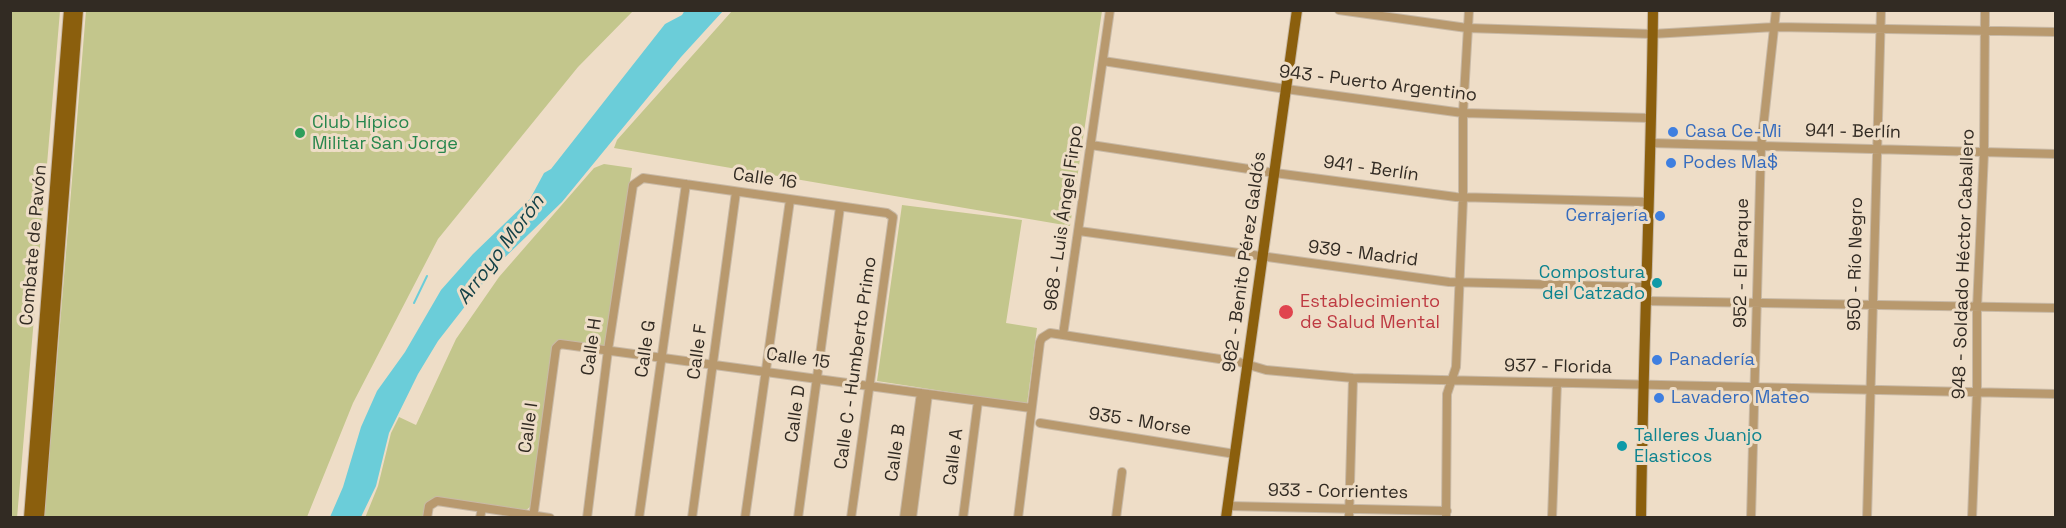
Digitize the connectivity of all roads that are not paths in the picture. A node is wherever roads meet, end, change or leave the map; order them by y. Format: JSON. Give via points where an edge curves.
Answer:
{"nodes":[{"id":1,"x":69,"y":10,"type":"edge"},
{"id":2,"x":78,"y":10,"type":"edge"},
{"id":3,"x":1110,"y":10,"type":"edge"},
{"id":4,"x":1297,"y":10,"type":"edge"},
{"id":5,"x":1339,"y":10,"type":"edge"},
{"id":6,"x":1469,"y":10,"type":"edge"},
{"id":7,"x":1653,"y":10,"type":"edge"},
{"id":8,"x":1776,"y":10,"type":"edge"},
{"id":9,"x":1881,"y":10,"type":"edge"},
{"id":10,"x":1985,"y":10,"type":"edge"},
{"id":11,"x":1775,"y":27,"type":"junction"},
{"id":12,"x":1467,"y":28,"type":"junction"},
{"id":13,"x":1880,"y":29,"type":"junction"},
{"id":14,"x":1985,"y":31,"type":"junction"},
{"id":15,"x":2055,"y":33,"type":"edge"},
{"id":16,"x":1652,"y":34,"type":"junction"},
{"id":17,"x":1103,"y":61,"type":"junction"},
{"id":18,"x":1286,"y":89,"type":"junction"},
{"id":19,"x":1463,"y":113,"type":"junction"},
{"id":20,"x":1650,"y":118,"type":"junction"},
{"id":21,"x":1650,"y":143,"type":"junction"},
{"id":22,"x":1091,"y":145,"type":"junction"},
{"id":23,"x":1761,"y":147,"type":"junction"},
{"id":24,"x":1876,"y":149,"type":"junction"},
{"id":25,"x":1984,"y":153,"type":"junction"},
{"id":26,"x":2055,"y":154,"type":"edge"},
{"id":27,"x":1275,"y":173,"type":"junction"},
{"id":28,"x":635,"y":182,"type":"joint"},
{"id":29,"x":686,"y":184,"type":"junction"},
{"id":30,"x":736,"y":192,"type":"junction"},
{"id":31,"x":1463,"y":198,"type":"junction"},
{"id":32,"x":790,"y":200,"type":"junction"},
{"id":33,"x":1648,"y":202,"type":"junction"},
{"id":34,"x":840,"y":207,"type":"junction"},
{"id":35,"x":890,"y":215,"type":"joint"},
{"id":36,"x":1079,"y":231,"type":"junction"},
{"id":37,"x":1263,"y":257,"type":"junction"},
{"id":38,"x":1459,"y":282,"type":"junction"},
{"id":39,"x":1646,"y":287,"type":"junction"},
{"id":40,"x":1646,"y":301,"type":"junction"},
{"id":41,"x":1757,"y":302,"type":"junction"},
{"id":42,"x":1871,"y":306,"type":"junction"},
{"id":43,"x":1977,"y":308,"type":"junction"},
{"id":44,"x":2055,"y":308,"type":"edge"},
{"id":45,"x":1064,"y":335,"type":"junction"},
{"id":46,"x":560,"y":344,"type":"joint"},
{"id":47,"x":608,"y":350,"type":"junction"},
{"id":48,"x":661,"y":357,"type":"junction"},
{"id":49,"x":714,"y":364,"type":"junction"},
{"id":50,"x":1247,"y":365,"type":"junction"},
{"id":51,"x":766,"y":371,"type":"junction"},
{"id":52,"x":818,"y":378,"type":"junction"},
{"id":53,"x":1353,"y":378,"type":"junction"},
{"id":54,"x":1452,"y":381,"type":"junction"},
{"id":55,"x":1557,"y":383,"type":"junction"},
{"id":56,"x":1642,"y":384,"type":"junction"},
{"id":57,"x":869,"y":385,"type":"junction"},
{"id":58,"x":1755,"y":388,"type":"junction"},
{"id":59,"x":1870,"y":390,"type":"junction"},
{"id":60,"x":1977,"y":392,"type":"junction"},
{"id":61,"x":924,"y":394,"type":"junction"},
{"id":62,"x":2055,"y":394,"type":"edge"},
{"id":63,"x":978,"y":401,"type":"junction"},
{"id":64,"x":1031,"y":408,"type":"junction"},
{"id":65,"x":1040,"y":423,"type":"dead end"},
{"id":66,"x":1235,"y":454,"type":"junction"},
{"id":67,"x":1122,"y":472,"type":"dead end"},
{"id":68,"x":1228,"y":506,"type":"junction"},
{"id":69,"x":482,"y":508,"type":"junction"},
{"id":70,"x":1349,"y":513,"type":"edge"},
{"id":71,"x":1446,"y":514,"type":"edge"},
{"id":72,"x":534,"y":516,"type":"edge"},
{"id":73,"x":29,"y":518,"type":"edge"},
{"id":74,"x":39,"y":518,"type":"edge"},
{"id":75,"x":427,"y":518,"type":"edge"},
{"id":76,"x":480,"y":518,"type":"edge"},
{"id":77,"x":550,"y":518,"type":"edge"},
{"id":78,"x":586,"y":518,"type":"edge"},
{"id":79,"x":639,"y":518,"type":"edge"},
{"id":80,"x":692,"y":518,"type":"edge"},
{"id":81,"x":745,"y":518,"type":"edge"},
{"id":82,"x":798,"y":518,"type":"edge"},
{"id":83,"x":851,"y":518,"type":"edge"},
{"id":84,"x":904,"y":518,"type":"edge"},
{"id":85,"x":912,"y":518,"type":"edge"},
{"id":86,"x":963,"y":518,"type":"edge"},
{"id":87,"x":1018,"y":518,"type":"edge"},
{"id":88,"x":1116,"y":518,"type":"edge"},
{"id":89,"x":1226,"y":518,"type":"edge"},
{"id":90,"x":1552,"y":518,"type":"edge"},
{"id":91,"x":1641,"y":518,"type":"edge"},
{"id":92,"x":1751,"y":518,"type":"edge"},
{"id":93,"x":1867,"y":518,"type":"edge"},
{"id":94,"x":1972,"y":518,"type":"edge"}],
"edges":[{"from":1,"to":73,"type":"main road","name":"Combate de Pavón"},
{"from":2,"to":74,"type":"main road","name":"Combate de Pavón"},
{"from":3,"to":17,"type":"street","name":"968 - Luis Ángel Firpo"},
{"from":4,"to":18,"type":"main road","name":"962 - Benito Pérez Galdós"},
{"from":5,"to":12,"type":"street"},
{"from":6,"to":12,"type":"street"},
{"from":7,"to":16,"type":"main road"},
{"from":8,"to":11,"type":"street","name":"952 - El Parque"},
{"from":9,"to":13,"type":"street","name":"950 - Río Negro"},
{"from":10,"to":14,"type":"street","name":"948 - Soldado Héctor Caballero"},
{"from":11,"to":13,"type":"street"},
{"from":11,"to":16,"type":"street"},
{"from":11,"to":23,"type":"street","name":"952 - El Parque"},
{"from":12,"to":16,"type":"street"},
{"from":12,"to":19,"type":"street"},
{"from":13,"to":14,"type":"street"},
{"from":13,"to":24,"type":"street","name":"950 - Río Negro"},
{"from":14,"to":15,"type":"street"},
{"from":14,"to":25,"type":"street","name":"948 - Soldado Héctor Caballero"},
{"from":16,"to":20,"type":"main road"},
{"from":17,"to":18,"type":"street","name":"943 - Puerto Argentino"},
{"from":17,"to":22,"type":"street","name":"968 - Luis Ángel Firpo"},
{"from":18,"to":19,"type":"street","name":"943 - Puerto Argentino"},
{"from":18,"to":27,"type":"main road","name":"962 - Benito Pérez Galdós"},
{"from":19,"to":20,"type":"street","name":"943 - Puerto Argentino"},
{"from":19,"to":31,"type":"street"},
{"from":20,"to":21,"type":"main road"},
{"from":21,"to":23,"type":"street","name":"941 - Berlín"},
{"from":21,"to":33,"type":"main road"},
{"from":22,"to":27,"type":"street","name":"941 - Berlín"},
{"from":22,"to":36,"type":"street","name":"968 - Luis Ángel Firpo"},
{"from":23,"to":24,"type":"street","name":"941 - Berlín"},
{"from":23,"to":41,"type":"street","name":"952 - El Parque"},
{"from":24,"to":25,"type":"street","name":"941 - Berlín"},
{"from":24,"to":42,"type":"street","name":"950 - Río Negro"},
{"from":25,"to":26,"type":"street","name":"941 - Berlín"},
{"from":25,"to":43,"type":"street","name":"948 - Soldado Héctor Caballero"},
{"from":27,"to":31,"type":"street","name":"941 - Berlín"},
{"from":27,"to":37,"type":"main road","name":"962 - Benito Pérez Galdós"},
{"from":28,"to":29,"type":"street","name":"Calle 16","via":[[643,178]]},
{"from":28,"to":47,"type":"street","name":"Calle H"},
{"from":29,"to":30,"type":"street","name":"Calle 16"},
{"from":29,"to":48,"type":"street","name":"Calle G"},
{"from":30,"to":32,"type":"street","name":"Calle 16"},
{"from":30,"to":49,"type":"street","name":"Calle F"},
{"from":31,"to":33,"type":"street","name":"941 - Berlín"},
{"from":31,"to":38,"type":"street"},
{"from":32,"to":34,"type":"street","name":"Calle 16"},
{"from":32,"to":51,"type":"street"},
{"from":33,"to":39,"type":"main road"},
{"from":34,"to":35,"type":"street","name":"Calle 16"},
{"from":34,"to":52,"type":"street","name":"Calle D"},
{"from":35,"to":57,"type":"street","name":"Calle C - Humberto Primo","via":[[893,220]]},
{"from":36,"to":37,"type":"street","name":"939 - Madrid"},
{"from":36,"to":45,"type":"street","name":"968 - Luis Ángel Firpo"},
{"from":37,"to":38,"type":"street","name":"939 - Madrid"},
{"from":37,"to":50,"type":"main road","name":"962 - Benito Pérez Galdós"},
{"from":38,"to":39,"type":"street","name":"939 - Madrid"},
{"from":38,"to":54,"type":"street","via":[[1456,367]]},
{"from":39,"to":40,"type":"main road"},
{"from":40,"to":41,"type":"street"},
{"from":40,"to":56,"type":"main road"},
{"from":41,"to":42,"type":"street"},
{"from":41,"to":58,"type":"street","name":"952 - El Parque"},
{"from":42,"to":43,"type":"street"},
{"from":42,"to":59,"type":"street","name":"950 - Río Negro"},
{"from":43,"to":44,"type":"street"},
{"from":43,"to":60,"type":"street","name":"948 - Soldado Héctor Caballero"},
{"from":45,"to":50,"type":"street","name":"937 - Florida"},
{"from":45,"to":64,"type":"street","name":"968 - Luis Ángel Firpo","via":[[1050,333],[1040,342]]},
{"from":46,"to":47,"type":"street","name":"Calle 15"},
{"from":46,"to":72,"type":"street","name":"Calle I","via":[[556,348]]},
{"from":47,"to":48,"type":"street","name":"Calle 15"},
{"from":47,"to":78,"type":"street","name":"Calle H"},
{"from":48,"to":49,"type":"street","name":"Calle 15"},
{"from":48,"to":79,"type":"street","name":"Calle G"},
{"from":49,"to":51,"type":"street","name":"Calle 15"},
{"from":49,"to":80,"type":"street","name":"Calle F"},
{"from":50,"to":53,"type":"street","name":"937 - Florida"},
{"from":50,"to":66,"type":"main road","name":"962 - Benito Pérez Galdós"},
{"from":51,"to":52,"type":"street","name":"Calle 15"},
{"from":51,"to":81,"type":"street"},
{"from":52,"to":57,"type":"street","name":"Calle 15"},
{"from":52,"to":82,"type":"street","name":"Calle D"},
{"from":53,"to":54,"type":"street","name":"937 - Florida"},
{"from":53,"to":70,"type":"street"},
{"from":54,"to":55,"type":"street","name":"937 - Florida"},
{"from":54,"to":71,"type":"street","via":[[1447,394]]},
{"from":55,"to":56,"type":"street","name":"937 - Florida"},
{"from":55,"to":90,"type":"street"},
{"from":56,"to":58,"type":"street","name":"937 - Florida"},
{"from":56,"to":91,"type":"main road"},
{"from":57,"to":61,"type":"street","name":"Calle 15"},
{"from":57,"to":83,"type":"street","name":"Calle C - Humberto Primo"},
{"from":58,"to":59,"type":"street","name":"937 - Florida"},
{"from":58,"to":92,"type":"street","name":"952 - El Parque"},
{"from":59,"to":60,"type":"street","name":"937 - Florida"},
{"from":59,"to":93,"type":"street","name":"950 - Río Negro"},
{"from":60,"to":62,"type":"street","name":"937 - Florida"},
{"from":60,"to":94,"type":"street","name":"948 - Soldado Héctor Caballero"},
{"from":61,"to":63,"type":"street","name":"Calle 15"},
{"from":61,"to":84,"type":"street","name":"Calle B"},
{"from":61,"to":85,"type":"street","name":"Calle B"},
{"from":63,"to":64,"type":"street","name":"Calle 15"},
{"from":63,"to":86,"type":"street","name":"Calle A"},
{"from":64,"to":87,"type":"street","name":"968 - Luis Ángel Firpo"},
{"from":65,"to":66,"type":"street","name":"935 - Morse"},
{"from":66,"to":68,"type":"main road","name":"962 - Benito Pérez Galdós"},
{"from":67,"to":88,"type":"street"},
{"from":68,"to":70,"type":"street","name":"933 - Corrientes"},
{"from":68,"to":89,"type":"main road","name":"962 - Benito Pérez Galdós"},
{"from":69,"to":72,"type":"street"},
{"from":69,"to":75,"type":"street","via":[[437,501],[429,506]]},
{"from":69,"to":76,"type":"street"},
{"from":70,"to":71,"type":"street","name":"933 - Corrientes"},
{"from":72,"to":77,"type":"street"}]}
